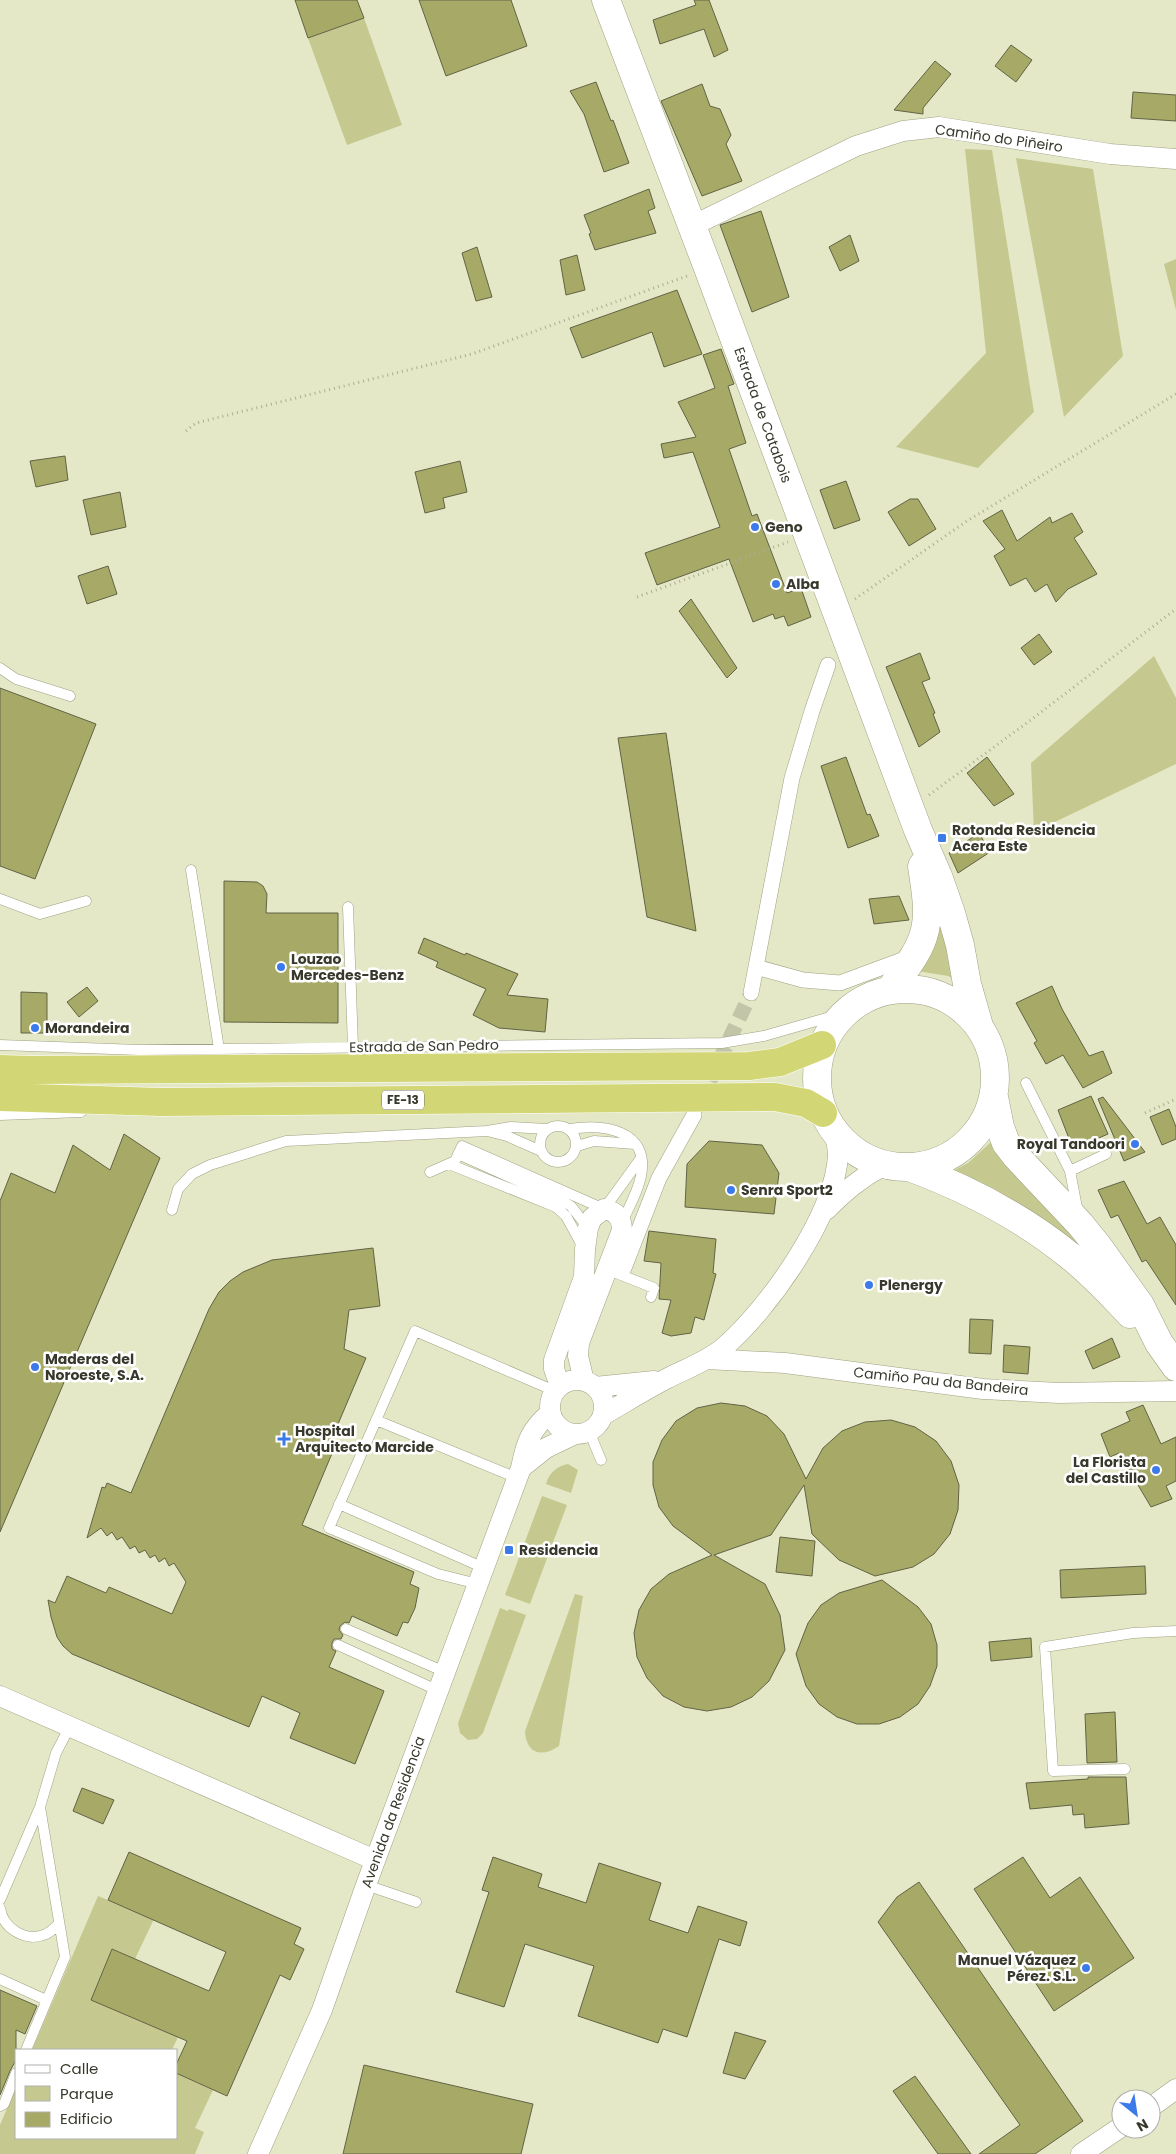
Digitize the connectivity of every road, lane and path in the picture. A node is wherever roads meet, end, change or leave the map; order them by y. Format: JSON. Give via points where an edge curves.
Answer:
{"nodes":[{"id":1,"x":606,"y":0,"type":"edge"},
{"id":2,"x":1176,"y":159,"type":"edge"},
{"id":3,"x":692,"y":226,"type":"junction"},
{"id":4,"x":708,"y":268,"type":"junction"},
{"id":5,"x":1176,"y":394,"type":"edge"},
{"id":6,"x":186,"y":431,"type":"dead end"},
{"id":7,"x":807,"y":535,"type":"junction"},
{"id":8,"x":637,"y":598,"type":"dead end"},
{"id":9,"x":1176,"y":609,"type":"edge"},
{"id":10,"x":837,"y":612,"type":"junction"},
{"id":11,"x":828,"y":665,"type":"dead end"},
{"id":12,"x":0,"y":668,"type":"edge"},
{"id":13,"x":70,"y":696,"type":"dead end"},
{"id":14,"x":914,"y":820,"type":"junction"},
{"id":15,"x":191,"y":870,"type":"dead end"},
{"id":16,"x":0,"y":899,"type":"edge"},
{"id":17,"x":86,"y":901,"type":"dead end"},
{"id":18,"x":348,"y":907,"type":"dead end"},
{"id":19,"x":914,"y":955,"type":"junction"},
{"id":20,"x":756,"y":967,"type":"junction"},
{"id":21,"x":892,"y":988,"type":"junction"},
{"id":22,"x":751,"y":992,"type":"tunnel mouth"},
{"id":23,"x":844,"y":1013,"type":"junction"},
{"id":24,"x":979,"y":1026,"type":"junction"},
{"id":25,"x":0,"y":1046,"type":"edge"},
{"id":26,"x":353,"y":1047,"type":"junction"},
{"id":27,"x":219,"y":1049,"type":"junction"},
{"id":28,"x":813,"y":1049,"type":"junction"},
{"id":29,"x":0,"y":1069,"type":"edge"},
{"id":30,"x":1026,"y":1083,"type":"dead end"},
{"id":31,"x":0,"y":1097,"type":"edge"},
{"id":32,"x":994,"y":1097,"type":"junction"},
{"id":33,"x":1176,"y":1099,"type":"edge"},
{"id":34,"x":161,"y":1102,"type":"junction"},
{"id":35,"x":1145,"y":1112,"type":"dead end"},
{"id":36,"x":0,"y":1115,"type":"edge"},
{"id":37,"x":694,"y":1115,"type":"tunnel mouth"},
{"id":38,"x":821,"y":1116,"type":"junction"},
{"id":39,"x":547,"y":1129,"type":"junction"},
{"id":40,"x":570,"y":1129,"type":"junction"},
{"id":41,"x":487,"y":1131,"type":"junction"},
{"id":42,"x":635,"y":1144,"type":"junction"},
{"id":43,"x":577,"y":1146,"type":"junction"},
{"id":44,"x":460,"y":1150,"type":"junction"},
{"id":45,"x":541,"y":1151,"type":"junction"},
{"id":46,"x":1106,"y":1154,"type":"dead end"},
{"id":47,"x":641,"y":1158,"type":"junction"},
{"id":48,"x":449,"y":1164,"type":"junction"},
{"id":49,"x":882,"y":1166,"type":"junction"},
{"id":50,"x":909,"y":1167,"type":"junction"},
{"id":51,"x":1070,"y":1171,"type":"junction"},
{"id":52,"x":430,"y":1172,"type":"dead end"},
{"id":53,"x":604,"y":1209,"type":"junction"},
{"id":54,"x":172,"y":1210,"type":"dead end"},
{"id":55,"x":819,"y":1217,"type":"junction"},
{"id":56,"x":622,"y":1222,"type":"junction"},
{"id":57,"x":1080,"y":1224,"type":"junction"},
{"id":58,"x":588,"y":1228,"type":"junction"},
{"id":59,"x":584,"y":1249,"type":"junction"},
{"id":60,"x":615,"y":1269,"type":"junction"},
{"id":61,"x":651,"y":1297,"type":"dead end"},
{"id":62,"x":1159,"y":1343,"type":"junction"},
{"id":63,"x":706,"y":1360,"type":"junction"},
{"id":64,"x":1176,"y":1367,"type":"edge"},
{"id":65,"x":666,"y":1379,"type":"junction"},
{"id":66,"x":590,"y":1384,"type":"junction"},
{"id":67,"x":557,"y":1388,"type":"junction"},
{"id":68,"x":1176,"y":1391,"type":"edge"},
{"id":69,"x":550,"y":1413,"type":"junction"},
{"id":70,"x":603,"y":1415,"type":"junction"},
{"id":71,"x":376,"y":1420,"type":"junction"},
{"id":72,"x":581,"y":1433,"type":"junction"},
{"id":73,"x":601,"y":1460,"type":"dead end"},
{"id":74,"x":519,"y":1473,"type":"junction"},
{"id":75,"x":339,"y":1504,"type":"junction"},
{"id":76,"x":481,"y":1576,"type":"junction"},
{"id":77,"x":346,"y":1629,"type":"dead end"},
{"id":78,"x":1176,"y":1632,"type":"edge"},
{"id":79,"x":338,"y":1645,"type":"dead end"},
{"id":80,"x":442,"y":1681,"type":"junction"},
{"id":81,"x":0,"y":1696,"type":"edge"},
{"id":82,"x":70,"y":1726,"type":"junction"},
{"id":83,"x":1125,"y":1769,"type":"dead end"},
{"id":84,"x":40,"y":1807,"type":"junction"},
{"id":85,"x":375,"y":1860,"type":"junction"},
{"id":86,"x":366,"y":1885,"type":"junction"},
{"id":87,"x":0,"y":1900,"type":"edge"},
{"id":88,"x":416,"y":1902,"type":"dead end"},
{"id":89,"x":0,"y":1908,"type":"edge"},
{"id":90,"x":59,"y":1924,"type":"junction"},
{"id":91,"x":0,"y":1979,"type":"edge"},
{"id":92,"x":46,"y":2000,"type":"junction"},
{"id":93,"x":26,"y":2049,"type":"edge"},
{"id":94,"x":15,"y":2076,"type":"edge"},
{"id":95,"x":1176,"y":2089,"type":"edge"},
{"id":96,"x":1161,"y":2100,"type":"edge"},
{"id":97,"x":0,"y":2106,"type":"edge"},
{"id":98,"x":1111,"y":2134,"type":"edge"},
{"id":99,"x":258,"y":2154,"type":"edge"},
{"id":100,"x":1081,"y":2154,"type":"edge"}],
"edges":[{"from":1,"to":3,"type":"main road","name":"Estrada de Catabois"},
{"from":2,"to":3,"type":"street","name":"Camiño do Piñeiro","via":[[1110,154],[939,127],[903,131],[856,146]]},
{"from":3,"to":4,"type":"main road","name":"Estrada de Catabois"},
{"from":4,"to":6,"type":"path","via":[[472,354],[196,423]]},
{"from":4,"to":7,"type":"main road","name":"Estrada de Catabois"},
{"from":5,"to":10,"type":"path","via":[[967,521]]},
{"from":7,"to":8,"type":"path"},
{"from":7,"to":10,"type":"main road","name":"Estrada de Catabois"},
{"from":9,"to":14,"type":"path","via":[[1032,719]]},
{"from":10,"to":14,"type":"main road","name":"Estrada de Catabois"},
{"from":11,"to":20,"type":"street","via":[[792,778]]},
{"from":12,"to":13,"type":"lane","via":[[16,679]]},
{"from":14,"to":19,"type":"main road","name":"Estrada de Catabois","via":[[927,903],[923,937]]},
{"from":14,"to":24,"type":"main road","name":"Estrada de Catabois","via":[[951,914]]},
{"from":15,"to":27,"type":"lane"},
{"from":16,"to":17,"type":"lane","via":[[40,914]]},
{"from":18,"to":26,"type":"lane"},
{"from":19,"to":20,"type":"street","via":[[840,983],[803,980]]},
{"from":19,"to":21,"type":"main road","name":"Estrada de Catabois"},
{"from":20,"to":22,"type":"street"},
{"from":21,"to":23,"type":"main road","name":"Estrada de Catabois","via":[[868,996]]},
{"from":21,"to":24,"type":"main road","name":"Estrada de Catabois","via":[[920,989],[943,996],[963,1009]]},
{"from":23,"to":26,"type":"lane","name":"Estrada de San Pedro","via":[[764,1036],[722,1043]]},
{"from":23,"to":28,"type":"main road","name":"Estrada de Catabois"},
{"from":24,"to":32,"type":"main road","name":"Estrada de Catabois","via":[[990,1048],[996,1072]]},
{"from":25,"to":27,"type":"lane","name":"Estrada de San Pedro"},
{"from":26,"to":27,"type":"lane","name":"Estrada de San Pedro"},
{"from":28,"to":29,"type":"highway","via":[[780,1062],[749,1066]]},
{"from":28,"to":38,"type":"main road","name":"Estrada de Catabois"},
{"from":30,"to":51,"type":"lane"},
{"from":31,"to":34,"type":"highway","number":"FE-13"},
{"from":32,"to":50,"type":"main road","name":"Estrada de Catabois","via":[[984,1120],[969,1141],[949,1156]]},
{"from":32,"to":57,"type":"main road","name":"Estrada de Catabois","via":[[1006,1142]]},
{"from":33,"to":35,"type":"path"},
{"from":34,"to":36,"type":"lane","via":[[64,1114]]},
{"from":34,"to":38,"type":"highway","number":"FE-13","via":[[774,1096]]},
{"from":37,"to":60,"type":"street"},
{"from":38,"to":49,"type":"main road","name":"Estrada de Catabois","via":[[856,1152]]},
{"from":38,"to":55,"type":"street","via":[[838,1154],[828,1200]]},
{"from":39,"to":40,"type":"lane","via":[[559,1125]]},
{"from":39,"to":41,"type":"lane","via":[[511,1127]]},
{"from":39,"to":45,"type":"lane","via":[[540,1139]]},
{"from":40,"to":42,"type":"lane","via":[[607,1128],[619,1131]]},
{"from":40,"to":43,"type":"lane"},
{"from":41,"to":45,"type":"lane"},
{"from":41,"to":54,"type":"lane","via":[[286,1141],[210,1164],[192,1174],[178,1189]]},
{"from":42,"to":43,"type":"lane","via":[[594,1141]]},
{"from":42,"to":47,"type":"lane"},
{"from":43,"to":45,"type":"lane","via":[[572,1156],[561,1162],[549,1160]]},
{"from":44,"to":48,"type":"lane","via":[[455,1161]]},
{"from":44,"to":53,"type":"lane"},
{"from":44,"to":58,"type":"lane","via":[[571,1206]]},
{"from":46,"to":51,"type":"lane"},
{"from":47,"to":53,"type":"lane"},
{"from":47,"to":56,"type":"lane","via":[[641,1176]]},
{"from":48,"to":52,"type":"lane"},
{"from":48,"to":59,"type":"lane","via":[[556,1207],[566,1216]]},
{"from":49,"to":50,"type":"main road","name":"Estrada de Catabois"},
{"from":49,"to":55,"type":"street","via":[[850,1186]]},
{"from":50,"to":62,"type":"main road","name":"Estrada de Catabois","via":[[945,1180],[1034,1229],[1095,1278]]},
{"from":51,"to":57,"type":"lane"},
{"from":53,"to":56,"type":"street","via":[[611,1210]]},
{"from":53,"to":58,"type":"street","via":[[592,1218]]},
{"from":55,"to":63,"type":"street","via":[[784,1278],[758,1315]]},
{"from":56,"to":60,"type":"street"},
{"from":57,"to":62,"type":"main road","name":"Estrada de Catabois","via":[[1140,1305]]},
{"from":58,"to":59,"type":"street"},
{"from":59,"to":67,"type":"street","via":[[582,1286],[554,1360]]},
{"from":60,"to":61,"type":"lane","via":[[654,1288]]},
{"from":60,"to":66,"type":"street","via":[[579,1343],[578,1356]]},
{"from":62,"to":64,"type":"main road","name":"Estrada de Catabois"},
{"from":63,"to":65,"type":"street"},
{"from":63,"to":68,"type":"street","name":"Camiño Pau da Bandeira","via":[[785,1363],[983,1389],[1059,1393]]},
{"from":65,"to":66,"type":"street","via":[[627,1385]]},
{"from":65,"to":70,"type":"street"},
{"from":66,"to":67,"type":"street","via":[[568,1381]]},
{"from":66,"to":70,"type":"street","via":[[600,1394]]},
{"from":67,"to":69,"type":"street","via":[[550,1401]]},
{"from":67,"to":71,"type":"lane","via":[[415,1331]]},
{"from":69,"to":72,"type":"street","via":[[562,1430]]},
{"from":69,"to":74,"type":"street","name":"Avenida da Residencia","via":[[530,1434]]},
{"from":70,"to":72,"type":"street","via":[[596,1425]]},
{"from":71,"to":74,"type":"lane"},
{"from":71,"to":75,"type":"lane"},
{"from":72,"to":73,"type":"lane"},
{"from":72,"to":74,"type":"street","via":[[546,1448]]},
{"from":74,"to":76,"type":"street","name":"Avenida da Residencia"},
{"from":75,"to":76,"type":"lane"},
{"from":75,"to":76,"type":"lane","via":[[329,1528],[438,1574]]},
{"from":76,"to":80,"type":"street","name":"Avenida da Residencia"},
{"from":77,"to":80,"type":"lane"},
{"from":78,"to":83,"type":"lane","via":[[1133,1633],[1045,1647],[1053,1771]]},
{"from":79,"to":80,"type":"lane"},
{"from":80,"to":85,"type":"street","name":"Avenida da Residencia"},
{"from":81,"to":82,"type":"street"},
{"from":82,"to":84,"type":"lane","via":[[56,1752]]},
{"from":82,"to":85,"type":"street"},
{"from":84,"to":87,"type":"lane"},
{"from":84,"to":90,"type":"lane"},
{"from":85,"to":86,"type":"street","name":"Avenida da Residencia"},
{"from":86,"to":88,"type":"lane"},
{"from":86,"to":99,"type":"street","name":"Avenida da Residencia","via":[[322,2010]]},
{"from":89,"to":90,"type":"lane","via":[[9,1928],[22,1935],[47,1934]]},
{"from":90,"to":92,"type":"lane","via":[[64,1956]]},
{"from":91,"to":92,"type":"lane"},
{"from":92,"to":93,"type":"lane"},
{"from":94,"to":97,"type":"lane","via":[[4,2104]]},
{"from":95,"to":96,"type":"street"},
{"from":98,"to":100,"type":"street"}]}
